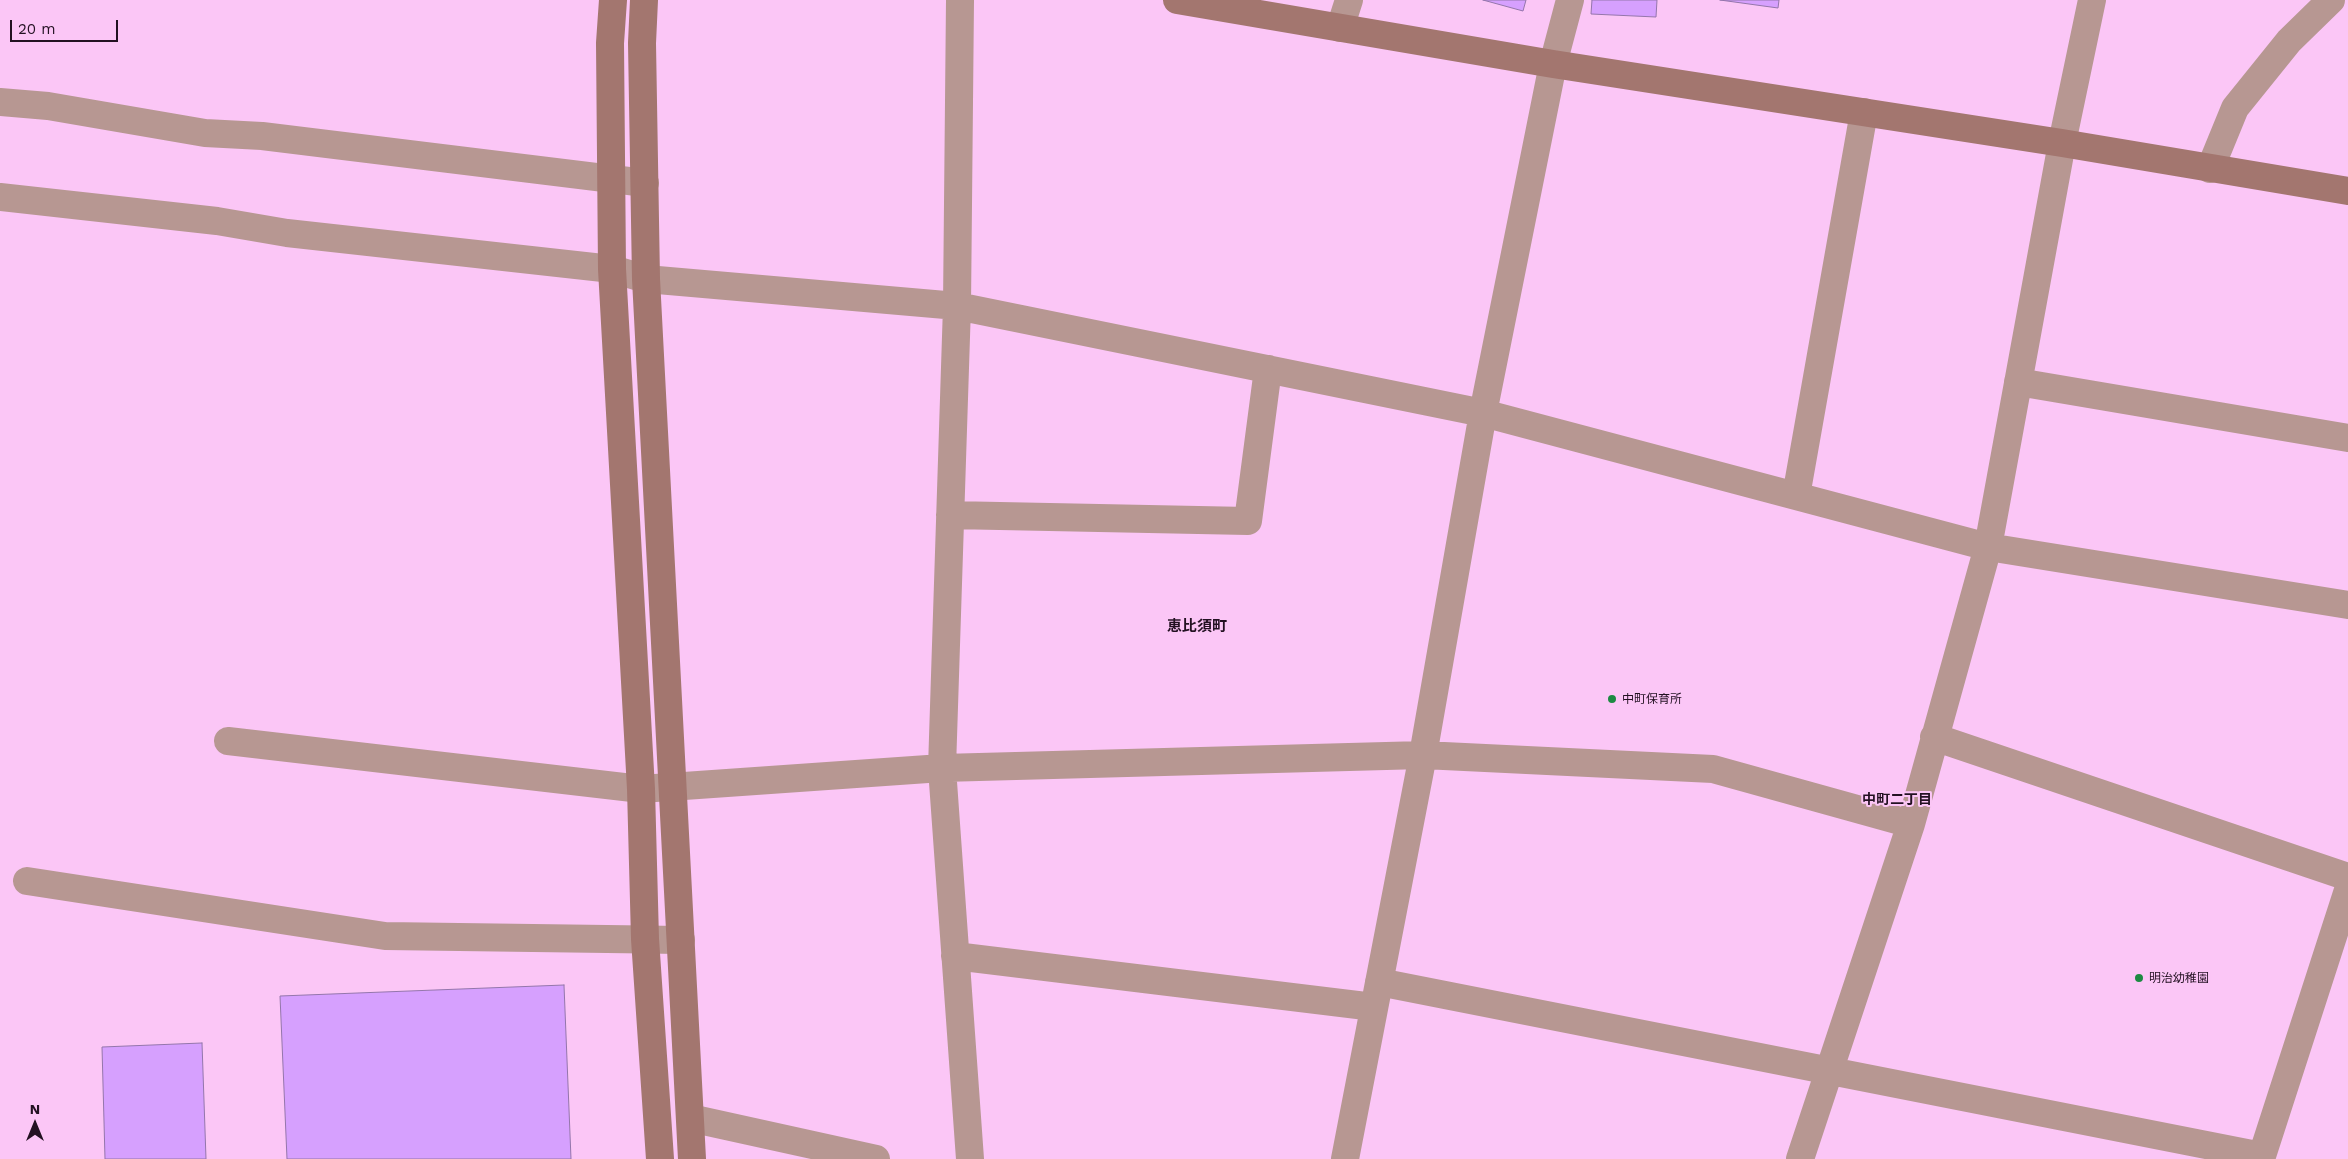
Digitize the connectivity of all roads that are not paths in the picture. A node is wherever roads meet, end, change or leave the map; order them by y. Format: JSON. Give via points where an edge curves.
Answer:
{"nodes":[{"id":1,"x":613,"y":0,"type":"edge"},
{"id":2,"x":644,"y":0,"type":"edge"},
{"id":3,"x":960,"y":0,"type":"edge"},
{"id":4,"x":1177,"y":0,"type":"edge"},
{"id":5,"x":1349,"y":0,"type":"edge"},
{"id":6,"x":1570,"y":0,"type":"edge"},
{"id":7,"x":2092,"y":0,"type":"edge"},
{"id":8,"x":2331,"y":0,"type":"edge"},
{"id":9,"x":1340,"y":28,"type":"junction"},
{"id":10,"x":1553,"y":64,"type":"junction"},
{"id":11,"x":0,"y":102,"type":"edge"},
{"id":12,"x":1864,"y":112,"type":"junction"},
{"id":13,"x":2062,"y":143,"type":"junction"},
{"id":14,"x":2210,"y":169,"type":"junction"},
{"id":15,"x":611,"y":180,"type":"junction"},
{"id":16,"x":645,"y":184,"type":"junction"},
{"id":17,"x":2348,"y":191,"type":"edge"},
{"id":18,"x":0,"y":196,"type":"edge"},
{"id":19,"x":612,"y":269,"type":"junction"},
{"id":20,"x":646,"y":279,"type":"junction"},
{"id":21,"x":957,"y":306,"type":"junction"},
{"id":22,"x":1268,"y":369,"type":"junction"},
{"id":23,"x":2018,"y":382,"type":"junction"},
{"id":24,"x":1483,"y":413,"type":"junction"},
{"id":25,"x":2348,"y":438,"type":"edge"},
{"id":26,"x":1796,"y":496,"type":"junction"},
{"id":27,"x":950,"y":515,"type":"junction"},
{"id":28,"x":1988,"y":547,"type":"junction"},
{"id":29,"x":2348,"y":605,"type":"edge"},
{"id":30,"x":1934,"y":737,"type":"junction"},
{"id":31,"x":228,"y":741,"type":"dead end"},
{"id":32,"x":1423,"y":755,"type":"junction"},
{"id":33,"x":942,"y":768,"type":"junction"},
{"id":34,"x":674,"y":788,"type":"junction"},
{"id":35,"x":641,"y":789,"type":"junction"},
{"id":36,"x":1911,"y":824,"type":"junction"},
{"id":37,"x":2348,"y":877,"type":"edge"},
{"id":38,"x":27,"y":881,"type":"dead end"},
{"id":39,"x":2348,"y":890,"type":"edge"},
{"id":40,"x":645,"y":938,"type":"junction"},
{"id":41,"x":680,"y":940,"type":"junction"},
{"id":42,"x":955,"y":956,"type":"junction"},
{"id":43,"x":1377,"y":994,"type":"junction"},
{"id":44,"x":1830,"y":1070,"type":"junction"},
{"id":45,"x":690,"y":1118,"type":"junction"},
{"id":46,"x":2262,"y":1158,"type":"edge"},
{"id":47,"x":660,"y":1159,"type":"edge"},
{"id":48,"x":692,"y":1159,"type":"edge"},
{"id":49,"x":876,"y":1159,"type":"edge"},
{"id":50,"x":970,"y":1159,"type":"edge"},
{"id":51,"x":1345,"y":1159,"type":"edge"},
{"id":52,"x":1800,"y":1159,"type":"edge"}],
"edges":[{"from":1,"to":15,"type":"street","via":[[610,43]]},
{"from":2,"to":16,"type":"street"},
{"from":3,"to":21,"type":"street"},
{"from":4,"to":9,"type":"street"},
{"from":5,"to":9,"type":"street"},
{"from":6,"to":10,"type":"street"},
{"from":7,"to":13,"type":"street"},
{"from":8,"to":14,"type":"street","via":[[2289,41],[2235,108]]},
{"from":9,"to":10,"type":"street"},
{"from":10,"to":12,"type":"street"},
{"from":10,"to":24,"type":"street"},
{"from":11,"to":15,"type":"street","via":[[48,106],[205,132],[262,136]]},
{"from":12,"to":13,"type":"street"},
{"from":12,"to":26,"type":"street"},
{"from":13,"to":14,"type":"street"},
{"from":13,"to":23,"type":"street"},
{"from":14,"to":17,"type":"street"},
{"from":15,"to":16,"type":"street"},
{"from":15,"to":19,"type":"street"},
{"from":16,"to":20,"type":"street"},
{"from":18,"to":19,"type":"street","via":[[217,221],[287,233]]},
{"from":19,"to":20,"type":"street"},
{"from":19,"to":35,"type":"street"},
{"from":20,"to":21,"type":"street"},
{"from":20,"to":34,"type":"street"},
{"from":21,"to":22,"type":"street"},
{"from":21,"to":27,"type":"street"},
{"from":22,"to":24,"type":"street"},
{"from":22,"to":27,"type":"street","via":[[1248,521]]},
{"from":23,"to":25,"type":"street"},
{"from":23,"to":28,"type":"street"},
{"from":24,"to":26,"type":"street"},
{"from":24,"to":32,"type":"street"},
{"from":26,"to":28,"type":"street"},
{"from":27,"to":33,"type":"street"},
{"from":28,"to":29,"type":"street"},
{"from":28,"to":30,"type":"street"},
{"from":30,"to":36,"type":"street"},
{"from":30,"to":37,"type":"street"},
{"from":31,"to":35,"type":"street"},
{"from":32,"to":33,"type":"street"},
{"from":32,"to":36,"type":"street","via":[[1713,769]]},
{"from":32,"to":43,"type":"street"},
{"from":33,"to":34,"type":"street"},
{"from":33,"to":42,"type":"street"},
{"from":34,"to":35,"type":"street"},
{"from":34,"to":41,"type":"street"},
{"from":35,"to":40,"type":"street"},
{"from":36,"to":44,"type":"street"},
{"from":38,"to":40,"type":"street","via":[[385,936]]},
{"from":39,"to":46,"type":"street"},
{"from":40,"to":41,"type":"street"},
{"from":40,"to":47,"type":"street"},
{"from":41,"to":45,"type":"street"},
{"from":42,"to":43,"type":"street"},
{"from":42,"to":50,"type":"street"},
{"from":43,"to":44,"type":"street"},
{"from":43,"to":51,"type":"street"},
{"from":44,"to":46,"type":"street"},
{"from":44,"to":52,"type":"street"},
{"from":45,"to":48,"type":"street"},
{"from":45,"to":49,"type":"street"}]}
